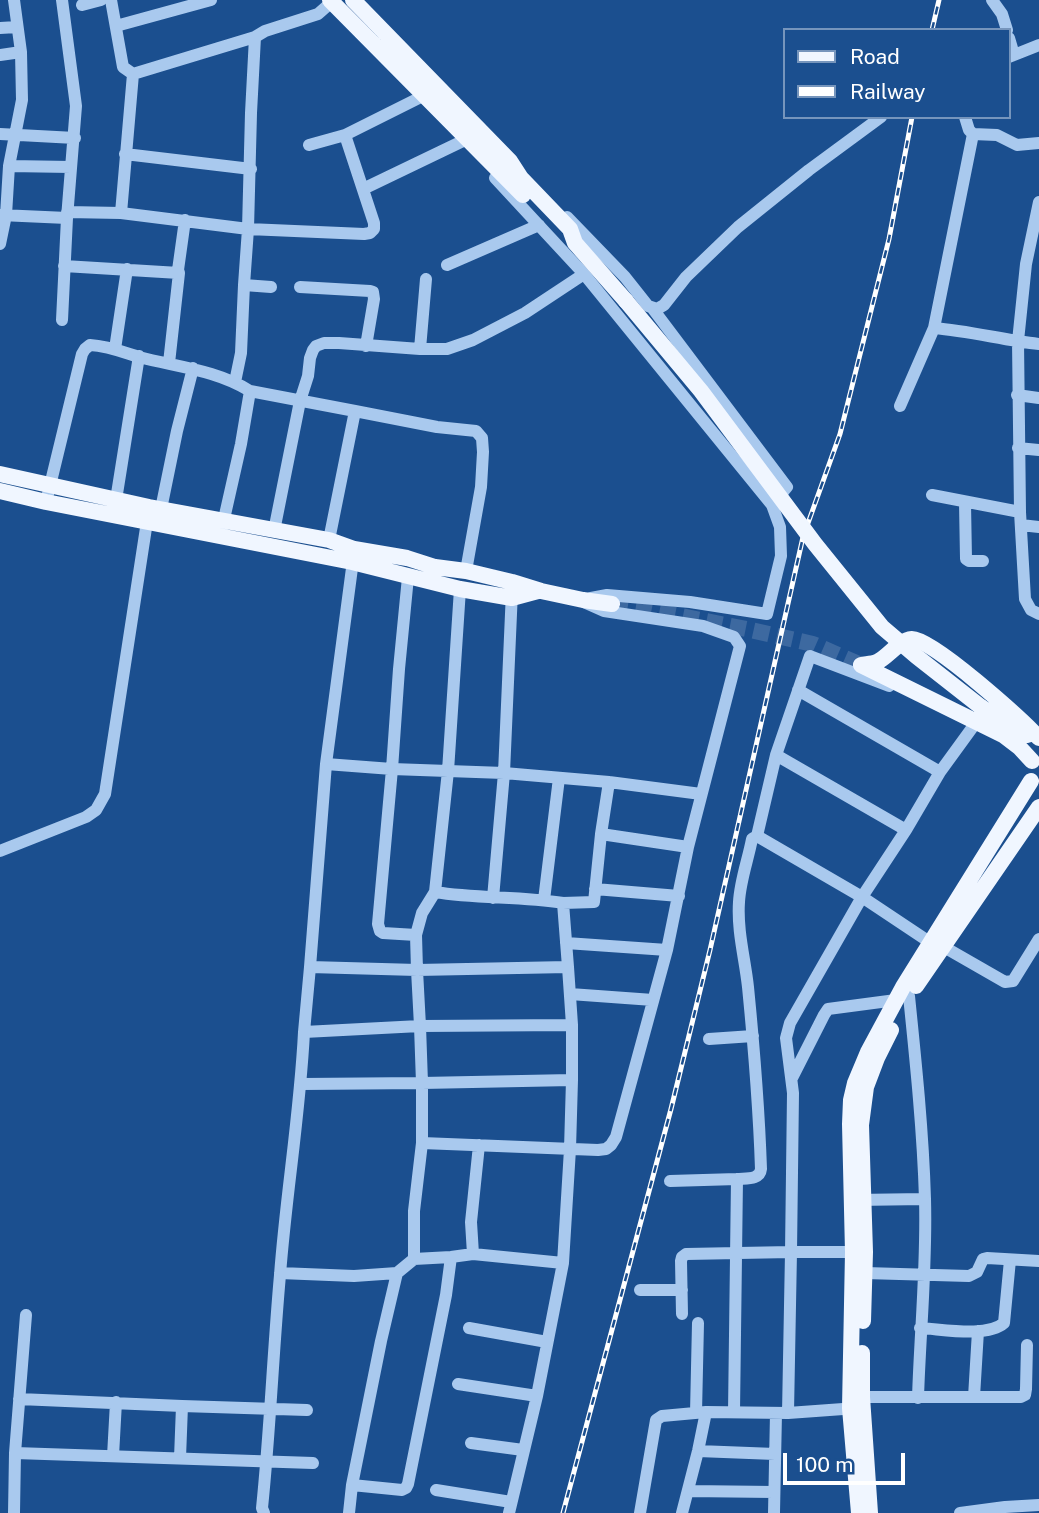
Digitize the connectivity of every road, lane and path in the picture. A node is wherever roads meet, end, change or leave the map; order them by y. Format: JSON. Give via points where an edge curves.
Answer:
{"nodes":[{"id":1,"x":14,"y":0,"type":"edge"},
{"id":2,"x":62,"y":0,"type":"edge"},
{"id":3,"x":102,"y":0,"type":"edge"},
{"id":4,"x":111,"y":0,"type":"edge"},
{"id":5,"x":211,"y":0,"type":"edge"},
{"id":6,"x":353,"y":0,"type":"edge"},
{"id":7,"x":992,"y":0,"type":"edge"},
{"id":8,"x":332,"y":1,"type":"edge"},
{"id":9,"x":82,"y":5,"type":"dead end"},
{"id":10,"x":116,"y":26,"type":"junction"},
{"id":11,"x":17,"y":27,"type":"junction"},
{"id":12,"x":0,"y":28,"type":"edge"},
{"id":13,"x":1006,"y":28,"type":"edge"},
{"id":14,"x":255,"y":37,"type":"junction"},
{"id":15,"x":1039,"y":45,"type":"edge"},
{"id":16,"x":21,"y":52,"type":"junction"},
{"id":17,"x":0,"y":55,"type":"edge"},
{"id":18,"x":1012,"y":56,"type":"edge"},
{"id":19,"x":133,"y":74,"type":"junction"},
{"id":20,"x":423,"y":96,"type":"junction"},
{"id":21,"x":878,"y":119,"type":"edge"},
{"id":22,"x":965,"y":119,"type":"edge"},
{"id":23,"x":0,"y":134,"type":"edge"},
{"id":24,"x":16,"y":134,"type":"junction"},
{"id":25,"x":973,"y":134,"type":"junction"},
{"id":26,"x":345,"y":135,"type":"junction"},
{"id":27,"x":75,"y":138,"type":"junction"},
{"id":28,"x":467,"y":139,"type":"junction"},
{"id":29,"x":1039,"y":144,"type":"edge"},
{"id":30,"x":309,"y":145,"type":"dead end"},
{"id":31,"x":480,"y":151,"type":"junction"},
{"id":32,"x":125,"y":154,"type":"junction"},
{"id":33,"x":9,"y":166,"type":"junction"},
{"id":34,"x":71,"y":167,"type":"junction"},
{"id":35,"x":251,"y":169,"type":"junction"},
{"id":36,"x":520,"y":178,"type":"junction"},
{"id":37,"x":4,"y":185,"type":"edge"},
{"id":38,"x":363,"y":189,"type":"junction"},
{"id":39,"x":1039,"y":202,"type":"edge"},
{"id":40,"x":121,"y":213,"type":"junction"},
{"id":41,"x":3,"y":215,"type":"edge"},
{"id":42,"x":67,"y":215,"type":"junction"},
{"id":43,"x":185,"y":220,"type":"junction"},
{"id":44,"x":539,"y":225,"type":"junction"},
{"id":45,"x":248,"y":229,"type":"junction"},
{"id":46,"x":575,"y":243,"type":"junction"},
{"id":47,"x":0,"y":244,"type":"edge"},
{"id":48,"x":447,"y":265,"type":"dead end"},
{"id":49,"x":1032,"y":265,"type":"edge"},
{"id":50,"x":64,"y":266,"type":"junction"},
{"id":51,"x":127,"y":269,"type":"junction"},
{"id":52,"x":179,"y":273,"type":"junction"},
{"id":53,"x":584,"y":274,"type":"junction"},
{"id":54,"x":426,"y":279,"type":"dead end"},
{"id":55,"x":244,"y":285,"type":"junction"},
{"id":56,"x":271,"y":287,"type":"dead end"},
{"id":57,"x":300,"y":287,"type":"dead end"},
{"id":58,"x":653,"y":309,"type":"junction"},
{"id":59,"x":62,"y":320,"type":"dead end"},
{"id":60,"x":934,"y":328,"type":"junction"},
{"id":61,"x":1017,"y":341,"type":"junction"},
{"id":62,"x":1039,"y":344,"type":"edge"},
{"id":63,"x":366,"y":346,"type":"junction"},
{"id":64,"x":115,"y":349,"type":"junction"},
{"id":65,"x":421,"y":349,"type":"junction"},
{"id":66,"x":139,"y":356,"type":"junction"},
{"id":67,"x":169,"y":363,"type":"junction"},
{"id":68,"x":193,"y":368,"type":"junction"},
{"id":69,"x":706,"y":379,"type":"junction"},
{"id":70,"x":235,"y":382,"type":"junction"},
{"id":71,"x":250,"y":391,"type":"junction"},
{"id":72,"x":1017,"y":396,"type":"junction"},
{"id":73,"x":1039,"y":398,"type":"edge"},
{"id":74,"x":686,"y":399,"type":"junction"},
{"id":75,"x":300,"y":401,"type":"junction"},
{"id":76,"x":900,"y":406,"type":"dead end"},
{"id":77,"x":355,"y":411,"type":"junction"},
{"id":78,"x":1018,"y":448,"type":"junction"},
{"id":79,"x":1039,"y":450,"type":"edge"},
{"id":80,"x":0,"y":474,"type":"edge"},
{"id":81,"x":50,"y":485,"type":"junction"},
{"id":82,"x":0,"y":491,"type":"edge"},
{"id":83,"x":932,"y":495,"type":"dead end"},
{"id":84,"x":116,"y":500,"type":"junction"},
{"id":85,"x":46,"y":502,"type":"junction"},
{"id":86,"x":965,"y":503,"type":"junction"},
{"id":87,"x":772,"y":505,"type":"junction"},
{"id":88,"x":152,"y":513,"type":"junction"},
{"id":89,"x":1021,"y":519,"type":"junction"},
{"id":90,"x":1039,"y":527,"type":"edge"},
{"id":91,"x":222,"y":528,"type":"junction"},
{"id":92,"x":274,"y":531,"type":"junction"},
{"id":93,"x":329,"y":540,"type":"junction"},
{"id":94,"x":353,"y":556,"type":"junction"},
{"id":95,"x":983,"y":561,"type":"dead end"},
{"id":96,"x":466,"y":571,"type":"junction"},
{"id":97,"x":408,"y":577,"type":"junction"},
{"id":98,"x":460,"y":589,"type":"junction"},
{"id":99,"x":512,"y":590,"type":"junction"},
{"id":100,"x":580,"y":600,"type":"junction"},
{"id":101,"x":612,"y":604,"type":"tunnel mouth"},
{"id":102,"x":1039,"y":614,"type":"edge"},
{"id":103,"x":798,"y":690,"type":"junction"},
{"id":104,"x":972,"y":728,"type":"junction"},
{"id":105,"x":1039,"y":738,"type":"edge"},
{"id":106,"x":776,"y":755,"type":"junction"},
{"id":107,"x":1035,"y":764,"type":"edge"},
{"id":108,"x":326,"y":765,"type":"junction"},
{"id":109,"x":392,"y":769,"type":"junction"},
{"id":110,"x":448,"y":771,"type":"junction"},
{"id":111,"x":940,"y":772,"type":"junction"},
{"id":112,"x":504,"y":773,"type":"junction"},
{"id":113,"x":559,"y":778,"type":"junction"},
{"id":114,"x":609,"y":782,"type":"junction"},
{"id":115,"x":701,"y":794,"type":"junction"},
{"id":116,"x":1039,"y":807,"type":"edge"},
{"id":117,"x":906,"y":830,"type":"junction"},
{"id":118,"x":601,"y":834,"type":"junction"},
{"id":119,"x":757,"y":836,"type":"junction"},
{"id":120,"x":688,"y":847,"type":"junction"},
{"id":121,"x":0,"y":851,"type":"edge"},
{"id":122,"x":595,"y":889,"type":"junction"},
{"id":123,"x":435,"y":892,"type":"junction"},
{"id":124,"x":679,"y":896,"type":"junction"},
{"id":125,"x":862,"y":897,"type":"junction"},
{"id":126,"x":493,"y":898,"type":"junction"},
{"id":127,"x":544,"y":900,"type":"junction"},
{"id":128,"x":563,"y":903,"type":"junction"},
{"id":129,"x":416,"y":935,"type":"junction"},
{"id":130,"x":1039,"y":939,"type":"edge"},
{"id":131,"x":566,"y":943,"type":"junction"},
{"id":132,"x":938,"y":945,"type":"junction"},
{"id":133,"x":667,"y":950,"type":"junction"},
{"id":134,"x":310,"y":967,"type":"junction"},
{"id":135,"x":568,"y":967,"type":"junction"},
{"id":136,"x":417,"y":970,"type":"junction"},
{"id":137,"x":570,"y":993,"type":"junction"},
{"id":138,"x":902,"y":998,"type":"junction"},
{"id":139,"x":653,"y":1000,"type":"junction"},
{"id":140,"x":572,"y":1025,"type":"junction"},
{"id":141,"x":420,"y":1026,"type":"junction"},
{"id":142,"x":304,"y":1032,"type":"junction"},
{"id":143,"x":752,"y":1036,"type":"junction"},
{"id":144,"x":709,"y":1039,"type":"dead end"},
{"id":145,"x":572,"y":1080,"type":"junction"},
{"id":146,"x":792,"y":1080,"type":"junction"},
{"id":147,"x":422,"y":1083,"type":"junction"},
{"id":148,"x":302,"y":1084,"type":"junction"},
{"id":149,"x":422,"y":1143,"type":"junction"},
{"id":150,"x":479,"y":1145,"type":"junction"},
{"id":151,"x":570,"y":1149,"type":"junction"},
{"id":152,"x":737,"y":1179,"type":"junction"},
{"id":153,"x":670,"y":1181,"type":"dead end"},
{"id":154,"x":925,"y":1199,"type":"junction"},
{"id":155,"x":857,"y":1200,"type":"junction"},
{"id":156,"x":791,"y":1252,"type":"junction"},
{"id":157,"x":853,"y":1252,"type":"junction"},
{"id":158,"x":473,"y":1254,"type":"junction"},
{"id":159,"x":737,"y":1254,"type":"junction"},
{"id":160,"x":451,"y":1257,"type":"junction"},
{"id":161,"x":414,"y":1259,"type":"junction"},
{"id":162,"x":1010,"y":1260,"type":"junction"},
{"id":163,"x":1039,"y":1261,"type":"edge"},
{"id":164,"x":563,"y":1263,"type":"junction"},
{"id":165,"x":280,"y":1273,"type":"junction"},
{"id":166,"x":397,"y":1273,"type":"junction"},
{"id":167,"x":865,"y":1273,"type":"junction"},
{"id":168,"x":925,"y":1273,"type":"junction"},
{"id":169,"x":640,"y":1290,"type":"dead end"},
{"id":170,"x":682,"y":1290,"type":"junction"},
{"id":171,"x":682,"y":1314,"type":"dead end"},
{"id":172,"x":26,"y":1315,"type":"dead end"},
{"id":173,"x":698,"y":1323,"type":"dead end"},
{"id":174,"x":468,"y":1328,"type":"dead end"},
{"id":175,"x":920,"y":1328,"type":"junction"},
{"id":176,"x":978,"y":1331,"type":"junction"},
{"id":177,"x":548,"y":1342,"type":"junction"},
{"id":178,"x":1027,"y":1345,"type":"dead end"},
{"id":179,"x":458,"y":1384,"type":"dead end"},
{"id":180,"x":537,"y":1396,"type":"junction"},
{"id":181,"x":974,"y":1397,"type":"junction"},
{"id":182,"x":918,"y":1398,"type":"junction"},
{"id":183,"x":19,"y":1399,"type":"junction"},
{"id":184,"x":116,"y":1402,"type":"junction"},
{"id":185,"x":856,"y":1403,"type":"junction"},
{"id":186,"x":181,"y":1406,"type":"junction"},
{"id":187,"x":271,"y":1409,"type":"junction"},
{"id":188,"x":307,"y":1409,"type":"dead end"},
{"id":189,"x":701,"y":1412,"type":"junction"},
{"id":190,"x":734,"y":1412,"type":"junction"},
{"id":191,"x":782,"y":1413,"type":"junction"},
{"id":192,"x":471,"y":1443,"type":"dead end"},
{"id":193,"x":523,"y":1450,"type":"junction"},
{"id":194,"x":698,"y":1451,"type":"junction"},
{"id":195,"x":15,"y":1453,"type":"junction"},
{"id":196,"x":775,"y":1454,"type":"junction"},
{"id":197,"x":113,"y":1456,"type":"junction"},
{"id":198,"x":180,"y":1458,"type":"junction"},
{"id":199,"x":267,"y":1461,"type":"junction"},
{"id":200,"x":313,"y":1463,"type":"dead end"},
{"id":201,"x":352,"y":1485,"type":"junction"},
{"id":202,"x":436,"y":1490,"type":"dead end"},
{"id":203,"x":688,"y":1491,"type":"junction"},
{"id":204,"x":774,"y":1492,"type":"junction"},
{"id":205,"x":1039,"y":1505,"type":"edge"},
{"id":206,"x":510,"y":1508,"type":"edge"},
{"id":207,"x":15,"y":1513,"type":"edge"},
{"id":208,"x":264,"y":1513,"type":"edge"},
{"id":209,"x":349,"y":1513,"type":"edge"},
{"id":210,"x":640,"y":1513,"type":"edge"},
{"id":211,"x":682,"y":1513,"type":"edge"},
{"id":212,"x":774,"y":1513,"type":"edge"},
{"id":213,"x":859,"y":1513,"type":"edge"},
{"id":214,"x":870,"y":1513,"type":"edge"},
{"id":215,"x":960,"y":1513,"type":"edge"}],
"edges":[{"from":1,"to":11,"type":"street"},
{"from":2,"to":27,"type":"street","via":[[76,106]]},
{"from":3,"to":9,"type":"street"},
{"from":4,"to":10,"type":"street"},
{"from":5,"to":10,"type":"street"},
{"from":6,"to":36,"type":"main road","via":[[510,161]]},
{"from":7,"to":13,"type":"street"},
{"from":8,"to":14,"type":"street","via":[[318,14]]},
{"from":8,"to":20,"type":"main road"},
{"from":10,"to":19,"type":"street","via":[[123,67]]},
{"from":11,"to":12,"type":"street"},
{"from":11,"to":16,"type":"street"},
{"from":14,"to":19,"type":"street"},
{"from":14,"to":35,"type":"street"},
{"from":15,"to":18,"type":"street"},
{"from":16,"to":17,"type":"street"},
{"from":16,"to":24,"type":"street","via":[[22,100]]},
{"from":19,"to":32,"type":"street"},
{"from":20,"to":26,"type":"street"},
{"from":20,"to":28,"type":"main road"},
{"from":21,"to":58,"type":"street","via":[[738,227],[664,304]]},
{"from":22,"to":25,"type":"street"},
{"from":23,"to":24,"type":"street"},
{"from":24,"to":27,"type":"street"},
{"from":24,"to":33,"type":"street"},
{"from":25,"to":29,"type":"street","via":[[997,135],[1017,145]]},
{"from":25,"to":60,"type":"street"},
{"from":26,"to":30,"type":"street"},
{"from":26,"to":38,"type":"street"},
{"from":27,"to":34,"type":"street"},
{"from":28,"to":31,"type":"main road"},
{"from":28,"to":38,"type":"street"},
{"from":31,"to":44,"type":"street","via":[[487,169]]},
{"from":31,"to":46,"type":"main road","via":[[562,237]]},
{"from":32,"to":35,"type":"street"},
{"from":32,"to":40,"type":"street"},
{"from":33,"to":34,"type":"street"},
{"from":33,"to":37,"type":"street"},
{"from":34,"to":42,"type":"street"},
{"from":35,"to":45,"type":"street"},
{"from":36,"to":46,"type":"main road","via":[[570,229]]},
{"from":36,"to":58,"type":"street","via":[[538,186]]},
{"from":37,"to":41,"type":"street"},
{"from":38,"to":45,"type":"street","via":[[374,223],[370,233]]},
{"from":39,"to":49,"type":"street"},
{"from":40,"to":42,"type":"street"},
{"from":40,"to":43,"type":"street"},
{"from":41,"to":42,"type":"street"},
{"from":41,"to":47,"type":"street"},
{"from":42,"to":50,"type":"street"},
{"from":43,"to":45,"type":"street"},
{"from":43,"to":52,"type":"street"},
{"from":44,"to":48,"type":"street"},
{"from":44,"to":53,"type":"street"},
{"from":45,"to":55,"type":"street"},
{"from":46,"to":107,"type":"main road","bridge":true,"via":[[701,391],[882,626],[981,707],[1015,728]]},
{"from":49,"to":61,"type":"street"},
{"from":50,"to":51,"type":"street"},
{"from":50,"to":59,"type":"street"},
{"from":51,"to":52,"type":"street"},
{"from":51,"to":64,"type":"street"},
{"from":52,"to":67,"type":"street"},
{"from":53,"to":65,"type":"street","via":[[473,340],[447,349]]},
{"from":53,"to":74,"type":"street"},
{"from":54,"to":65,"type":"street"},
{"from":55,"to":56,"type":"street"},
{"from":55,"to":70,"type":"street"},
{"from":57,"to":63,"type":"street","via":[[373,292]]},
{"from":58,"to":69,"type":"street"},
{"from":60,"to":61,"type":"street"},
{"from":60,"to":76,"type":"street"},
{"from":61,"to":62,"type":"street"},
{"from":61,"to":72,"type":"street"},
{"from":63,"to":65,"type":"street"},
{"from":63,"to":75,"type":"street","via":[[316,346]]},
{"from":64,"to":66,"type":"street"},
{"from":64,"to":81,"type":"street","via":[[90,345],[82,354]]},
{"from":66,"to":67,"type":"street"},
{"from":66,"to":84,"type":"street"},
{"from":67,"to":68,"type":"street"},
{"from":68,"to":70,"type":"street"},
{"from":68,"to":88,"type":"street"},
{"from":69,"to":74,"type":"street"},
{"from":69,"to":87,"type":"street","via":[[787,487]]},
{"from":70,"to":71,"type":"street"},
{"from":71,"to":75,"type":"street"},
{"from":71,"to":91,"type":"street"},
{"from":72,"to":73,"type":"street"},
{"from":72,"to":78,"type":"street"},
{"from":74,"to":87,"type":"street"},
{"from":75,"to":77,"type":"street"},
{"from":75,"to":92,"type":"street"},
{"from":77,"to":93,"type":"street"},
{"from":77,"to":96,"type":"street","via":[[476,431],[482,438],[481,487]]},
{"from":78,"to":79,"type":"street"},
{"from":78,"to":89,"type":"street"},
{"from":80,"to":81,"type":"main road"},
{"from":81,"to":84,"type":"main road"},
{"from":81,"to":85,"type":"street"},
{"from":82,"to":85,"type":"main road"},
{"from":83,"to":86,"type":"street"},
{"from":84,"to":88,"type":"main road"},
{"from":85,"to":88,"type":"main road"},
{"from":86,"to":89,"type":"street"},
{"from":86,"to":95,"type":"street","via":[[966,559]]},
{"from":87,"to":100,"type":"street","via":[[780,527],[781,556],[767,614],[607,595]]},
{"from":88,"to":91,"type":"main road"},
{"from":88,"to":121,"type":"street","via":[[106,794],[86,817]]},
{"from":89,"to":90,"type":"street"},
{"from":89,"to":102,"type":"street","via":[[1025,600]]},
{"from":91,"to":92,"type":"main road"},
{"from":91,"to":94,"type":"main road"},
{"from":92,"to":93,"type":"main road"},
{"from":93,"to":94,"type":"main road"},
{"from":94,"to":96,"type":"main road","via":[[407,558]]},
{"from":94,"to":97,"type":"main road"},
{"from":94,"to":108,"type":"street"},
{"from":96,"to":99,"type":"main road"},
{"from":97,"to":98,"type":"main road"},
{"from":97,"to":109,"type":"street"},
{"from":98,"to":99,"type":"main road"},
{"from":98,"to":110,"type":"street"},
{"from":99,"to":100,"type":"main road"},
{"from":99,"to":112,"type":"street"},
{"from":100,"to":101,"type":"main road"},
{"from":100,"to":115,"type":"street","via":[[604,611],[703,626],[734,637],[740,646]]},
{"from":103,"to":104,"type":"street","via":[[810,656],[915,698]]},
{"from":103,"to":106,"type":"street"},
{"from":103,"to":111,"type":"street"},
{"from":104,"to":107,"type":"street"},
{"from":104,"to":111,"type":"street"},
{"from":105,"to":107,"type":"main road","via":[[924,642],[908,640],[876,662],[861,665],[1003,735]]},
{"from":106,"to":117,"type":"street"},
{"from":106,"to":119,"type":"street"},
{"from":107,"to":132,"type":"main road"},
{"from":108,"to":109,"type":"street"},
{"from":108,"to":134,"type":"street"},
{"from":109,"to":110,"type":"street"},
{"from":109,"to":129,"type":"street","via":[[378,928],[383,933]]},
{"from":110,"to":112,"type":"street"},
{"from":110,"to":123,"type":"street"},
{"from":111,"to":117,"type":"street"},
{"from":112,"to":113,"type":"street"},
{"from":112,"to":126,"type":"street"},
{"from":113,"to":114,"type":"street"},
{"from":113,"to":127,"type":"street"},
{"from":114,"to":115,"type":"street"},
{"from":114,"to":118,"type":"street"},
{"from":115,"to":120,"type":"street"},
{"from":116,"to":132,"type":"main road"},
{"from":117,"to":125,"type":"street"},
{"from":118,"to":120,"type":"street"},
{"from":118,"to":122,"type":"street"},
{"from":119,"to":125,"type":"street"},
{"from":119,"to":143,"type":"street","via":[[752,839],[739,903]]},
{"from":120,"to":124,"type":"street"},
{"from":122,"to":124,"type":"street"},
{"from":122,"to":128,"type":"street","via":[[594,902]]},
{"from":123,"to":126,"type":"street"},
{"from":123,"to":129,"type":"street"},
{"from":124,"to":133,"type":"street"},
{"from":125,"to":132,"type":"street"},
{"from":125,"to":146,"type":"street","via":[[790,1023],[786,1038]]},
{"from":126,"to":127,"type":"street"},
{"from":127,"to":128,"type":"street"},
{"from":128,"to":131,"type":"street"},
{"from":129,"to":136,"type":"street"},
{"from":130,"to":132,"type":"street","via":[[1011,982]]},
{"from":131,"to":133,"type":"street"},
{"from":131,"to":135,"type":"street"},
{"from":132,"to":138,"type":"main road"},
{"from":133,"to":139,"type":"street"},
{"from":134,"to":136,"type":"street"},
{"from":134,"to":142,"type":"street"},
{"from":135,"to":136,"type":"street"},
{"from":135,"to":137,"type":"street"},
{"from":136,"to":141,"type":"street"},
{"from":137,"to":139,"type":"street"},
{"from":137,"to":140,"type":"street"},
{"from":138,"to":146,"type":"street","via":[[828,1009]]},
{"from":138,"to":154,"type":"street","via":[[919,1093]]},
{"from":138,"to":155,"type":"main road","via":[[866,1087]]},
{"from":139,"to":151,"type":"street","via":[[616,1137],[606,1149]]},
{"from":140,"to":141,"type":"street"},
{"from":140,"to":145,"type":"street"},
{"from":141,"to":142,"type":"street"},
{"from":141,"to":147,"type":"street"},
{"from":142,"to":148,"type":"street"},
{"from":143,"to":144,"type":"street"},
{"from":143,"to":152,"type":"street","via":[[761,1169],[758,1176]]},
{"from":145,"to":147,"type":"street"},
{"from":145,"to":151,"type":"street"},
{"from":146,"to":156,"type":"street"},
{"from":147,"to":148,"type":"street"},
{"from":147,"to":149,"type":"street"},
{"from":148,"to":165,"type":"street"},
{"from":149,"to":150,"type":"street"},
{"from":149,"to":161,"type":"street"},
{"from":150,"to":151,"type":"street"},
{"from":150,"to":158,"type":"street","via":[[471,1222]]},
{"from":151,"to":164,"type":"street"},
{"from":152,"to":153,"type":"street"},
{"from":152,"to":159,"type":"street"},
{"from":154,"to":155,"type":"street"},
{"from":154,"to":168,"type":"street"},
{"from":155,"to":157,"type":"main road"},
{"from":155,"to":167,"type":"main road"},
{"from":156,"to":157,"type":"street"},
{"from":156,"to":159,"type":"street"},
{"from":156,"to":191,"type":"street"},
{"from":157,"to":185,"type":"main road"},
{"from":158,"to":160,"type":"street"},
{"from":158,"to":164,"type":"street"},
{"from":159,"to":170,"type":"street","via":[[686,1254],[681,1261]]},
{"from":159,"to":190,"type":"street"},
{"from":160,"to":161,"type":"street"},
{"from":160,"to":201,"type":"street","via":[[408,1484],[402,1490]]},
{"from":161,"to":166,"type":"street"},
{"from":162,"to":163,"type":"street"},
{"from":162,"to":168,"type":"street","via":[[983,1259],[977,1272],[969,1276]]},
{"from":162,"to":176,"type":"street","via":[[1004,1323]]},
{"from":164,"to":177,"type":"street"},
{"from":165,"to":166,"type":"street"},
{"from":165,"to":187,"type":"street"},
{"from":166,"to":201,"type":"street"},
{"from":167,"to":168,"type":"street"},
{"from":167,"to":185,"type":"main road"},
{"from":168,"to":175,"type":"street"},
{"from":169,"to":170,"type":"street"},
{"from":170,"to":171,"type":"street"},
{"from":172,"to":183,"type":"street"},
{"from":173,"to":189,"type":"street"},
{"from":174,"to":177,"type":"street"},
{"from":175,"to":176,"type":"street"},
{"from":175,"to":182,"type":"street"},
{"from":176,"to":181,"type":"street"},
{"from":177,"to":180,"type":"street"},
{"from":178,"to":181,"type":"street","via":[[1025,1395]]},
{"from":179,"to":180,"type":"street"},
{"from":180,"to":193,"type":"street"},
{"from":181,"to":182,"type":"street"},
{"from":182,"to":185,"type":"street"},
{"from":183,"to":184,"type":"street"},
{"from":183,"to":195,"type":"street"},
{"from":184,"to":186,"type":"street"},
{"from":184,"to":197,"type":"street"},
{"from":185,"to":191,"type":"street"},
{"from":185,"to":213,"type":"main road"},
{"from":185,"to":214,"type":"main road"},
{"from":186,"to":187,"type":"street"},
{"from":186,"to":198,"type":"street"},
{"from":187,"to":188,"type":"street"},
{"from":187,"to":199,"type":"street"},
{"from":189,"to":190,"type":"street"},
{"from":189,"to":194,"type":"street"},
{"from":189,"to":210,"type":"street","via":[[656,1420]]},
{"from":190,"to":191,"type":"street"},
{"from":191,"to":196,"type":"street"},
{"from":192,"to":193,"type":"street"},
{"from":193,"to":206,"type":"street"},
{"from":194,"to":196,"type":"street"},
{"from":194,"to":203,"type":"street"},
{"from":195,"to":197,"type":"street"},
{"from":195,"to":207,"type":"street"},
{"from":196,"to":204,"type":"street"},
{"from":197,"to":198,"type":"street"},
{"from":198,"to":199,"type":"street"},
{"from":199,"to":200,"type":"street"},
{"from":199,"to":208,"type":"street"},
{"from":201,"to":209,"type":"street"},
{"from":202,"to":206,"type":"street"},
{"from":203,"to":204,"type":"street"},
{"from":203,"to":211,"type":"street"},
{"from":204,"to":212,"type":"street"},
{"from":205,"to":215,"type":"street"}]}
